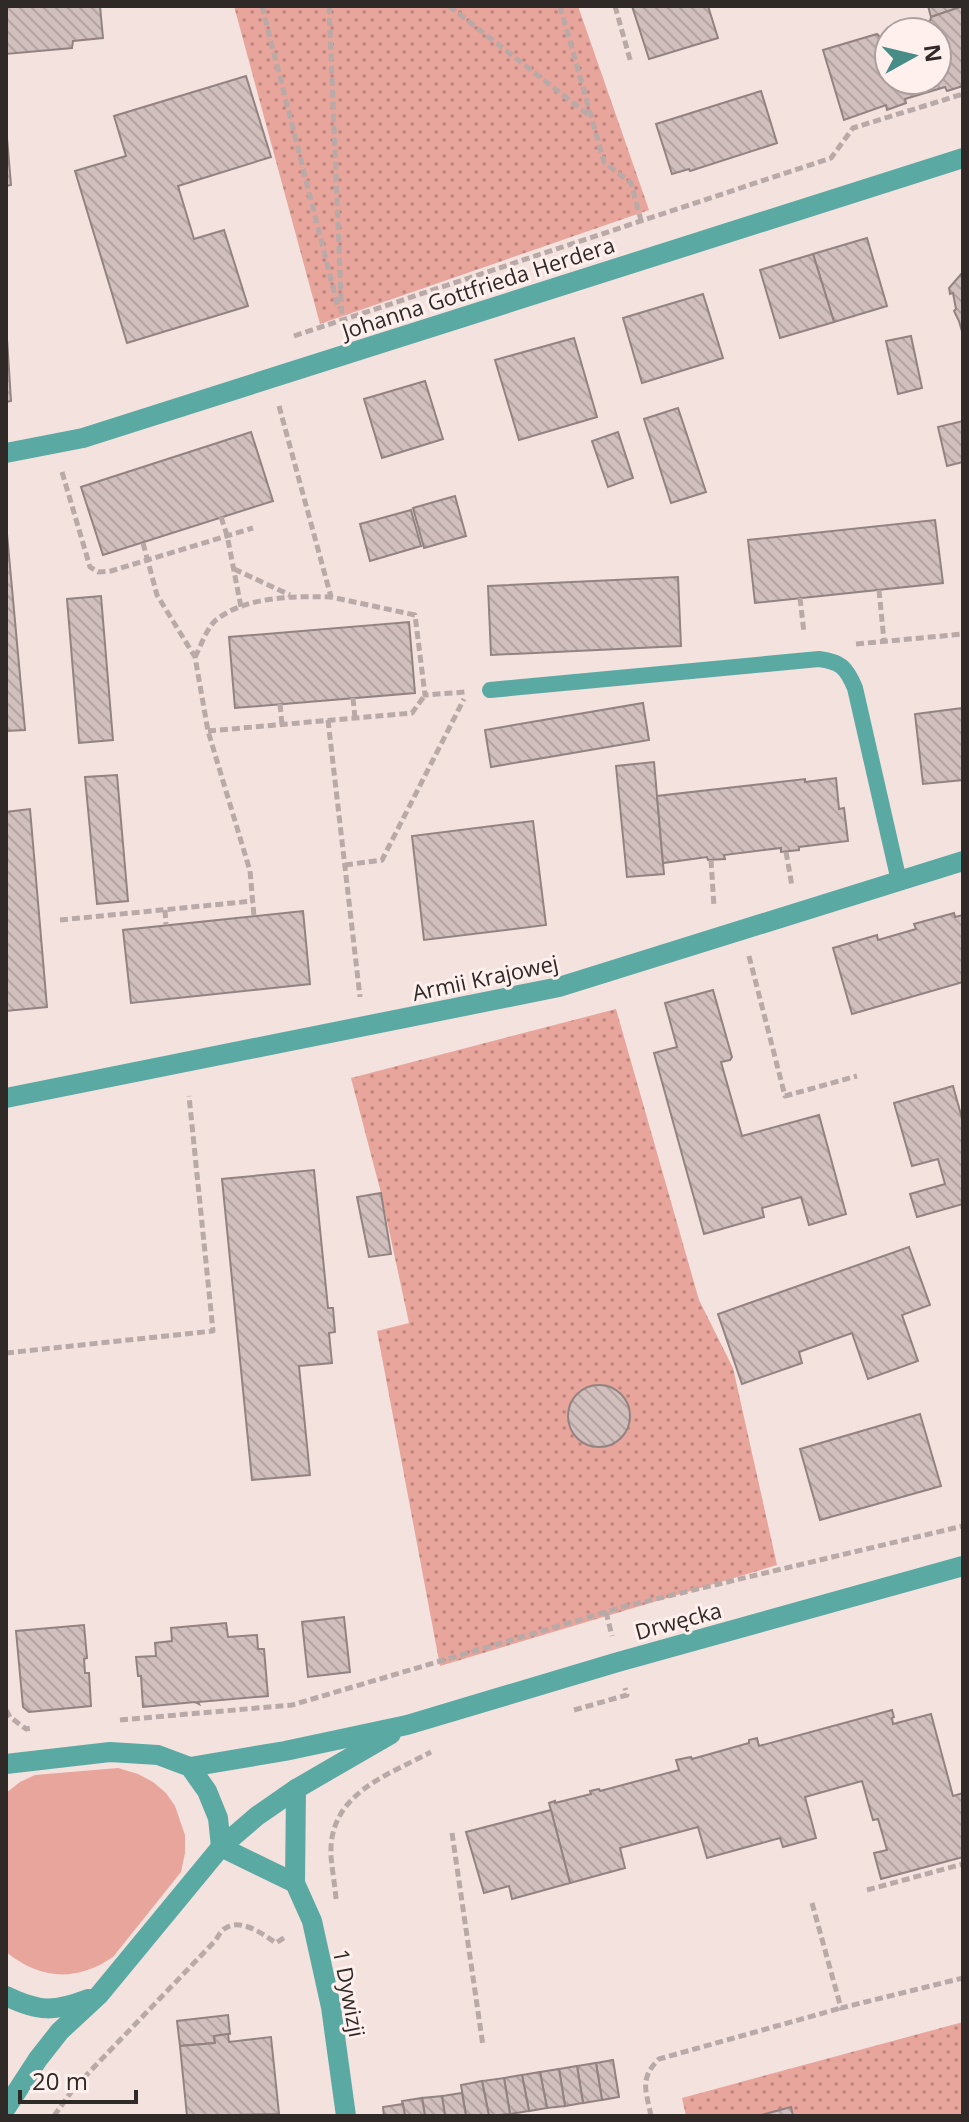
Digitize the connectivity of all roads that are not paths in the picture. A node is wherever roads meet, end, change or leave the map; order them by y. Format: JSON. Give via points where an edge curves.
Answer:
{"nodes":[{"id":1,"x":963,"y":158,"type":"edge"},
{"id":2,"x":6,"y":453,"type":"edge"},
{"id":3,"x":490,"y":690,"type":"dead end"},
{"id":4,"x":963,"y":861,"type":"edge"},
{"id":5,"x":899,"y":881,"type":"junction"},
{"id":6,"x":6,"y":1098,"type":"edge"},
{"id":7,"x":963,"y":1566,"type":"edge"},
{"id":8,"x":407,"y":1725,"type":"junction"},
{"id":9,"x":6,"y":1764,"type":"edge"},
{"id":10,"x":190,"y":1767,"type":"junction"},
{"id":11,"x":296,"y":1789,"type":"junction"},
{"id":12,"x":221,"y":1847,"type":"junction"},
{"id":13,"x":295,"y":1883,"type":"junction"},
{"id":14,"x":99,"y":1995,"type":"junction"},
{"id":15,"x":6,"y":1996,"type":"edge"},
{"id":16,"x":6,"y":2108,"type":"edge"},
{"id":17,"x":346,"y":2116,"type":"edge"}],
"edges":[{"from":1,"to":2,"type":"street","name":"Johanna Gottfrieda Herdera","via":[[83,438]]},
{"from":3,"to":5,"type":"lane","via":[[836,661],[855,688]]},
{"from":4,"to":5,"type":"street","name":"Armii Krajowej"},
{"from":5,"to":6,"type":"street","name":"Armii Krajowej","via":[[559,987]]},
{"from":7,"to":8,"type":"street","name":"Drwęcka"},
{"from":8,"to":10,"type":"street","name":"Drwęcka"},
{"from":8,"to":11,"type":"street","name":"Drwęcka"},
{"from":9,"to":10,"type":"street","via":[[110,1752],[158,1755]]},
{"from":10,"to":12,"type":"street","via":[[218,1818]]},
{"from":11,"to":12,"type":"street","name":"Drwęcka"},
{"from":11,"to":13,"type":"street","name":"1 Dywizji"},
{"from":12,"to":13,"type":"street"},
{"from":12,"to":14,"type":"street","name":"Drwęcka"},
{"from":13,"to":17,"type":"street","name":"1 Dywizji","via":[[312,1921],[331,2007]]},
{"from":14,"to":15,"type":"street","via":[[64,2008],[32,2008]]},
{"from":14,"to":16,"type":"street","via":[[60,2031]]}]}
